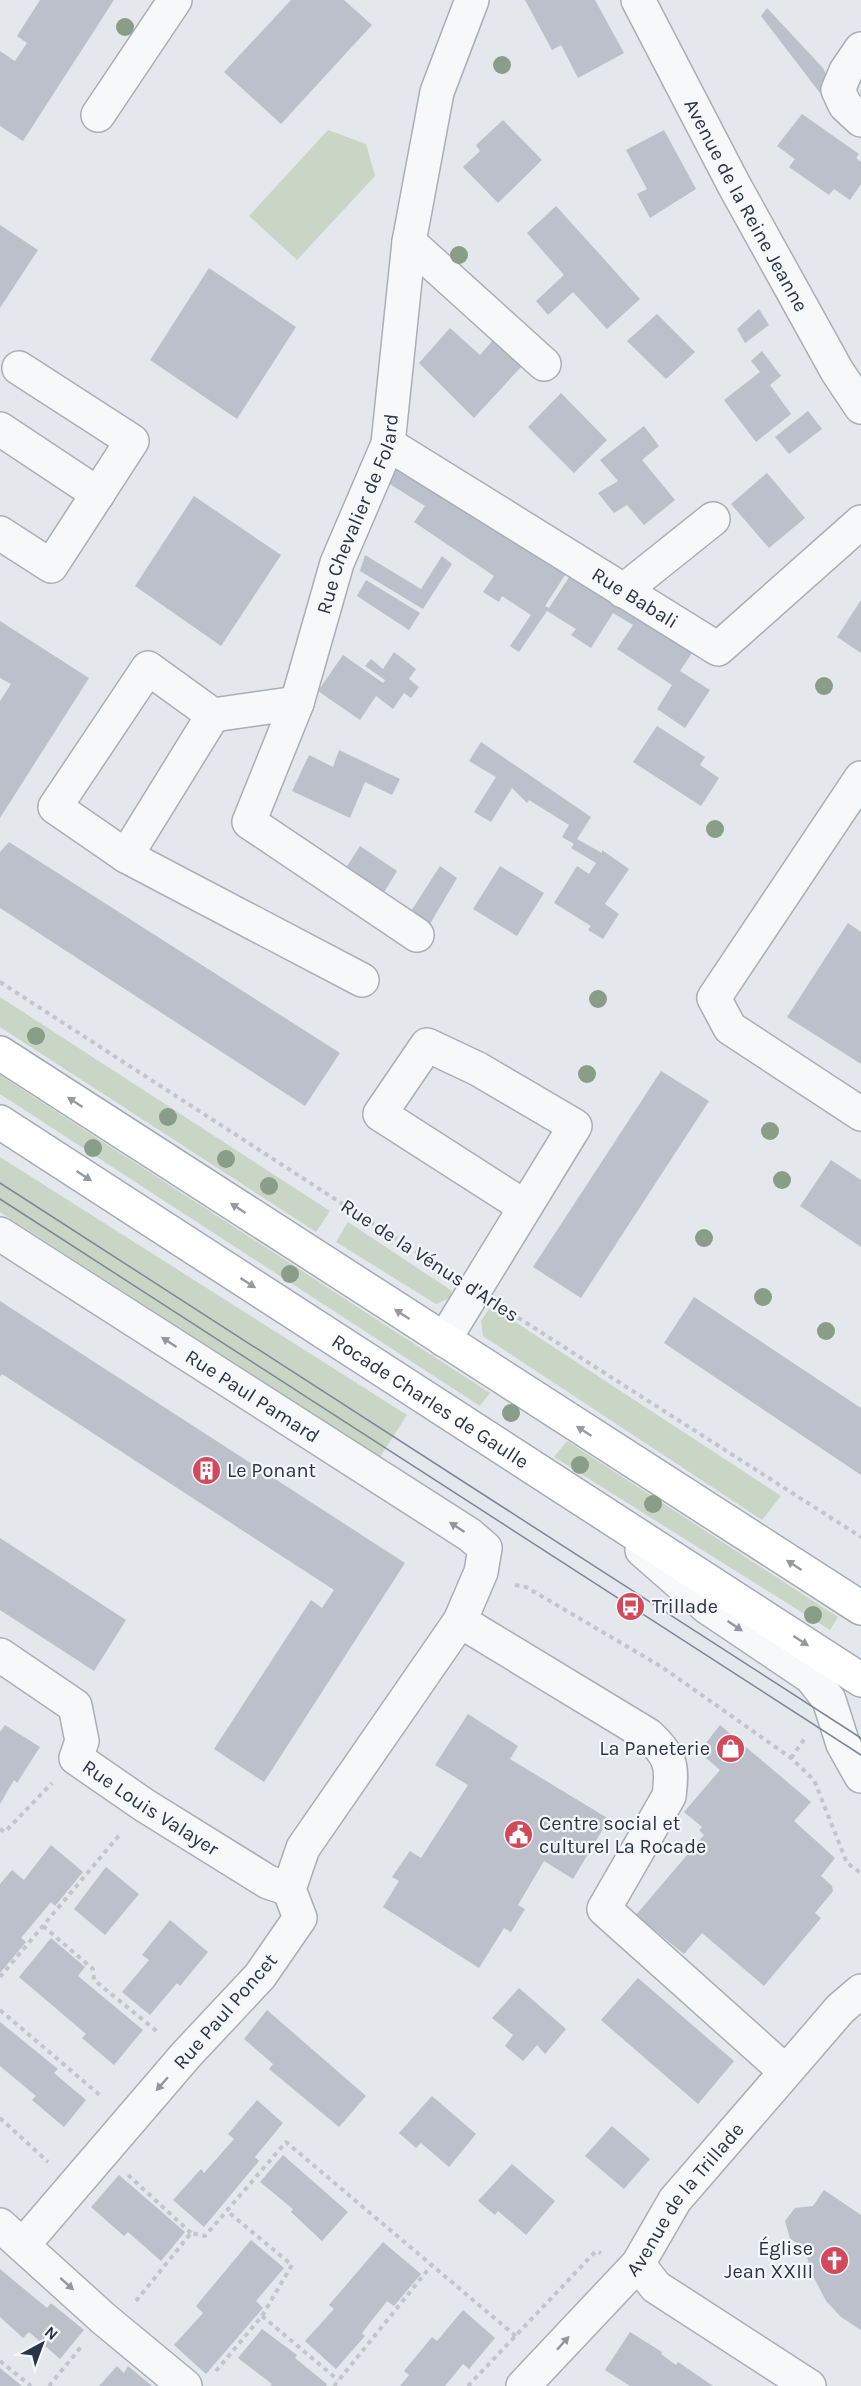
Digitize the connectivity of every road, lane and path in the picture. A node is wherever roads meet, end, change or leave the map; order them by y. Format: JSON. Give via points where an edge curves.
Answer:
{"nodes":[{"id":1,"x":175,"y":0,"type":"edge"},
{"id":2,"x":472,"y":0,"type":"edge"},
{"id":3,"x":638,"y":0,"type":"edge"},
{"id":4,"x":861,"y":49,"type":"edge"},
{"id":5,"x":98,"y":116,"type":"dead end"},
{"id":6,"x":861,"y":120,"type":"edge"},
{"id":7,"x":409,"y":242,"type":"junction"},
{"id":8,"x":544,"y":364,"type":"dead end"},
{"id":9,"x":19,"y":368,"type":"dead end"},
{"id":10,"x":861,"y":407,"type":"edge"},
{"id":11,"x":0,"y":429,"type":"edge"},
{"id":12,"x":388,"y":444,"type":"junction"},
{"id":13,"x":98,"y":494,"type":"junction"},
{"id":14,"x":713,"y":519,"type":"dead end"},
{"id":15,"x":861,"y":522,"type":"edge"},
{"id":16,"x":0,"y":533,"type":"edge"},
{"id":17,"x":623,"y":591,"type":"junction"},
{"id":18,"x":297,"y":703,"type":"junction"},
{"id":19,"x":213,"y":715,"type":"junction"},
{"id":20,"x":861,"y":778,"type":"edge"},
{"id":21,"x":126,"y":856,"type":"junction"},
{"id":22,"x":417,"y":934,"type":"dead end"},
{"id":23,"x":362,"y":980,"type":"dead end"},
{"id":24,"x":0,"y":982,"type":"edge"},
{"id":25,"x":0,"y":1053,"type":"edge"},
{"id":26,"x":861,"y":1114,"type":"edge"},
{"id":27,"x":0,"y":1122,"type":"edge"},
{"id":28,"x":525,"y":1208,"type":"junction"},
{"id":29,"x":0,"y":1234,"type":"edge"},
{"id":30,"x":475,"y":1289,"type":"junction"},
{"id":31,"x":444,"y":1340,"type":"junction"},
{"id":32,"x":593,"y":1507,"type":"junction"},
{"id":33,"x":861,"y":1537,"type":"edge"},
{"id":34,"x":481,"y":1572,"type":"junction"},
{"id":35,"x":861,"y":1608,"type":"edge"},
{"id":36,"x":460,"y":1621,"type":"junction"},
{"id":37,"x":0,"y":1655,"type":"edge"},
{"id":38,"x":861,"y":1680,"type":"edge"},
{"id":39,"x":76,"y":1758,"type":"junction"},
{"id":40,"x":861,"y":1776,"type":"edge"},
{"id":41,"x":144,"y":1805,"type":"junction"},
{"id":42,"x":0,"y":1829,"type":"edge"},
{"id":43,"x":861,"y":1873,"type":"edge"},
{"id":44,"x":289,"y":1888,"type":"junction"},
{"id":45,"x":43,"y":1926,"type":"junction"},
{"id":46,"x":861,"y":1968,"type":"edge"},
{"id":47,"x":0,"y":1977,"type":"edge"},
{"id":48,"x":850,"y":2000,"type":"edge"},
{"id":49,"x":0,"y":2010,"type":"edge"},
{"id":50,"x":186,"y":2055,"type":"junction"},
{"id":51,"x":785,"y":2071,"type":"junction"},
{"id":52,"x":0,"y":2118,"type":"edge"},
{"id":53,"x":130,"y":2120,"type":"junction"},
{"id":54,"x":104,"y":2152,"type":"junction"},
{"id":55,"x":75,"y":2186,"type":"junction"},
{"id":56,"x":227,"y":2211,"type":"junction"},
{"id":57,"x":191,"y":2234,"type":"junction"},
{"id":58,"x":12,"y":2235,"type":"edge"},
{"id":59,"x":638,"y":2264,"type":"junction"},
{"id":60,"x":431,"y":2266,"type":"junction"},
{"id":61,"x":262,"y":2316,"type":"junction"},
{"id":62,"x":109,"y":2323,"type":"junction"},
{"id":63,"x":0,"y":2361,"type":"edge"},
{"id":64,"x":546,"y":2362,"type":"junction"},
{"id":65,"x":338,"y":2380,"type":"junction"},
{"id":66,"x":198,"y":2382,"type":"edge"},
{"id":67,"x":31,"y":2386,"type":"edge"},
{"id":68,"x":49,"y":2386,"type":"edge"},
{"id":69,"x":334,"y":2386,"type":"edge"},
{"id":70,"x":523,"y":2386,"type":"edge"},
{"id":71,"x":809,"y":2386,"type":"edge"}],
"edges":[{"from":1,"to":5,"type":"street"},
{"from":2,"to":7,"type":"street","name":"Rue Chevalier de Folard","via":[[437,92]]},
{"from":3,"to":10,"type":"street","name":"Avenue de la Reine Jeanne","via":[[746,206]]},
{"from":4,"to":6,"type":"street","via":[[838,90],[845,105]]},
{"from":7,"to":8,"type":"street"},
{"from":7,"to":12,"type":"street","name":"Rue Chevalier de Folard"},
{"from":9,"to":13,"type":"street","via":[[132,441]]},
{"from":11,"to":13,"type":"street"},
{"from":12,"to":17,"type":"street","name":"Rue Babali"},
{"from":12,"to":18,"type":"street","name":"Rue Chevalier de Folard","via":[[336,563]]},
{"from":13,"to":16,"type":"street","via":[[51,566]]},
{"from":14,"to":17,"type":"street"},
{"from":15,"to":17,"type":"street","name":"Rue Babali","via":[[718,649]]},
{"from":18,"to":19,"type":"street"},
{"from":18,"to":22,"type":"street","name":"Rue Chevalier de Folard","via":[[249,822]]},
{"from":19,"to":21,"type":"street"},
{"from":19,"to":21,"type":"street","via":[[148,668],[56,807]]},
{"from":20,"to":26,"type":"street","via":[[714,999],[730,1028]]},
{"from":21,"to":23,"type":"street"},
{"from":24,"to":30,"type":"path","name":"Rue de la Vénus d'Arles"},
{"from":31,"to":25,"type":"main road","one_way":true},
{"from":27,"to":32,"type":"main road","name":"Rocade Charles de Gaulle","one_way":true},
{"from":28,"to":28,"type":"street","via":[[380,1114],[427,1045],[478,1068],[575,1126]]},
{"from":28,"to":30,"type":"street"},
{"from":34,"to":29,"type":"street","name":"Rue Paul Pamard","one_way":true,"via":[[485,1548],[470,1535]]},
{"from":30,"to":31,"type":"street"},
{"from":30,"to":33,"type":"path","name":"Rue de la Vénus d'Arles"},
{"from":35,"to":31,"type":"main road","one_way":true},
{"from":32,"to":38,"type":"main road","name":"Rocade Charles de Gaulle","one_way":true},
{"from":32,"to":40,"type":"street","one_way":true,"via":[[707,1607],[811,1677],[829,1700],[843,1744]]},
{"from":34,"to":36,"type":"street"},
{"from":34,"to":43,"type":"path","via":[[498,1582],[526,1587],[662,1667],[791,1758],[814,1780],[847,1863]]},
{"from":36,"to":44,"type":"street","via":[[303,1848]]},
{"from":36,"to":51,"type":"street","via":[[648,1735],[665,1751],[672,1775],[669,1796],[604,1909]]},
{"from":37,"to":39,"type":"street","name":"Rue Louis Valayer","via":[[75,1706],[82,1741]]},
{"from":39,"to":41,"type":"street","name":"Rue Louis Valayer"},
{"from":39,"to":42,"type":"path","via":[[6,1832]]},
{"from":41,"to":44,"type":"street","name":"Rue Louis Valayer","via":[[268,1882]]},
{"from":41,"to":45,"type":"path"},
{"from":44,"to":50,"type":"street","name":"Rue Paul Poncet","via":[[300,1918],[260,1977]]},
{"from":45,"to":47,"type":"path"},
{"from":45,"to":50,"type":"path","via":[[93,1969],[94,1980]]},
{"from":46,"to":48,"type":"street","name":"Avenue de la Trillade"},
{"from":48,"to":51,"type":"street","name":"Avenue de la Trillade"},
{"from":49,"to":53,"type":"path"},
{"from":50,"to":53,"type":"street","name":"Rue Paul Poncet","one_way":true},
{"from":51,"to":59,"type":"street","name":"Avenue de la Trillade","via":[[675,2200]]},
{"from":52,"to":55,"type":"path"},
{"from":53,"to":54,"type":"street","name":"Rue Paul Poncet"},
{"from":54,"to":55,"type":"street","name":"Rue Paul Poncet"},
{"from":54,"to":57,"type":"path"},
{"from":55,"to":58,"type":"street","name":"Rue Paul Poncet"},
{"from":56,"to":57,"type":"path","via":[[205,2236]]},
{"from":56,"to":60,"type":"path","via":[[286,2142]]},
{"from":56,"to":61,"type":"path","via":[[292,2265]]},
{"from":57,"to":62,"type":"path"},
{"from":58,"to":62,"type":"street","one_way":true},
{"from":64,"to":59,"type":"street","name":"Avenue de la Trillade","one_way":true},
{"from":59,"to":71,"type":"street","via":[[656,2287]]},
{"from":60,"to":64,"type":"path"},
{"from":60,"to":65,"type":"path"},
{"from":61,"to":65,"type":"path"},
{"from":61,"to":66,"type":"path"},
{"from":62,"to":66,"type":"street"},
{"from":62,"to":68,"type":"path"},
{"from":63,"to":67,"type":"path"},
{"from":64,"to":70,"type":"street","name":"Avenue de la Trillade"},
{"from":65,"to":69,"type":"path"}]}
